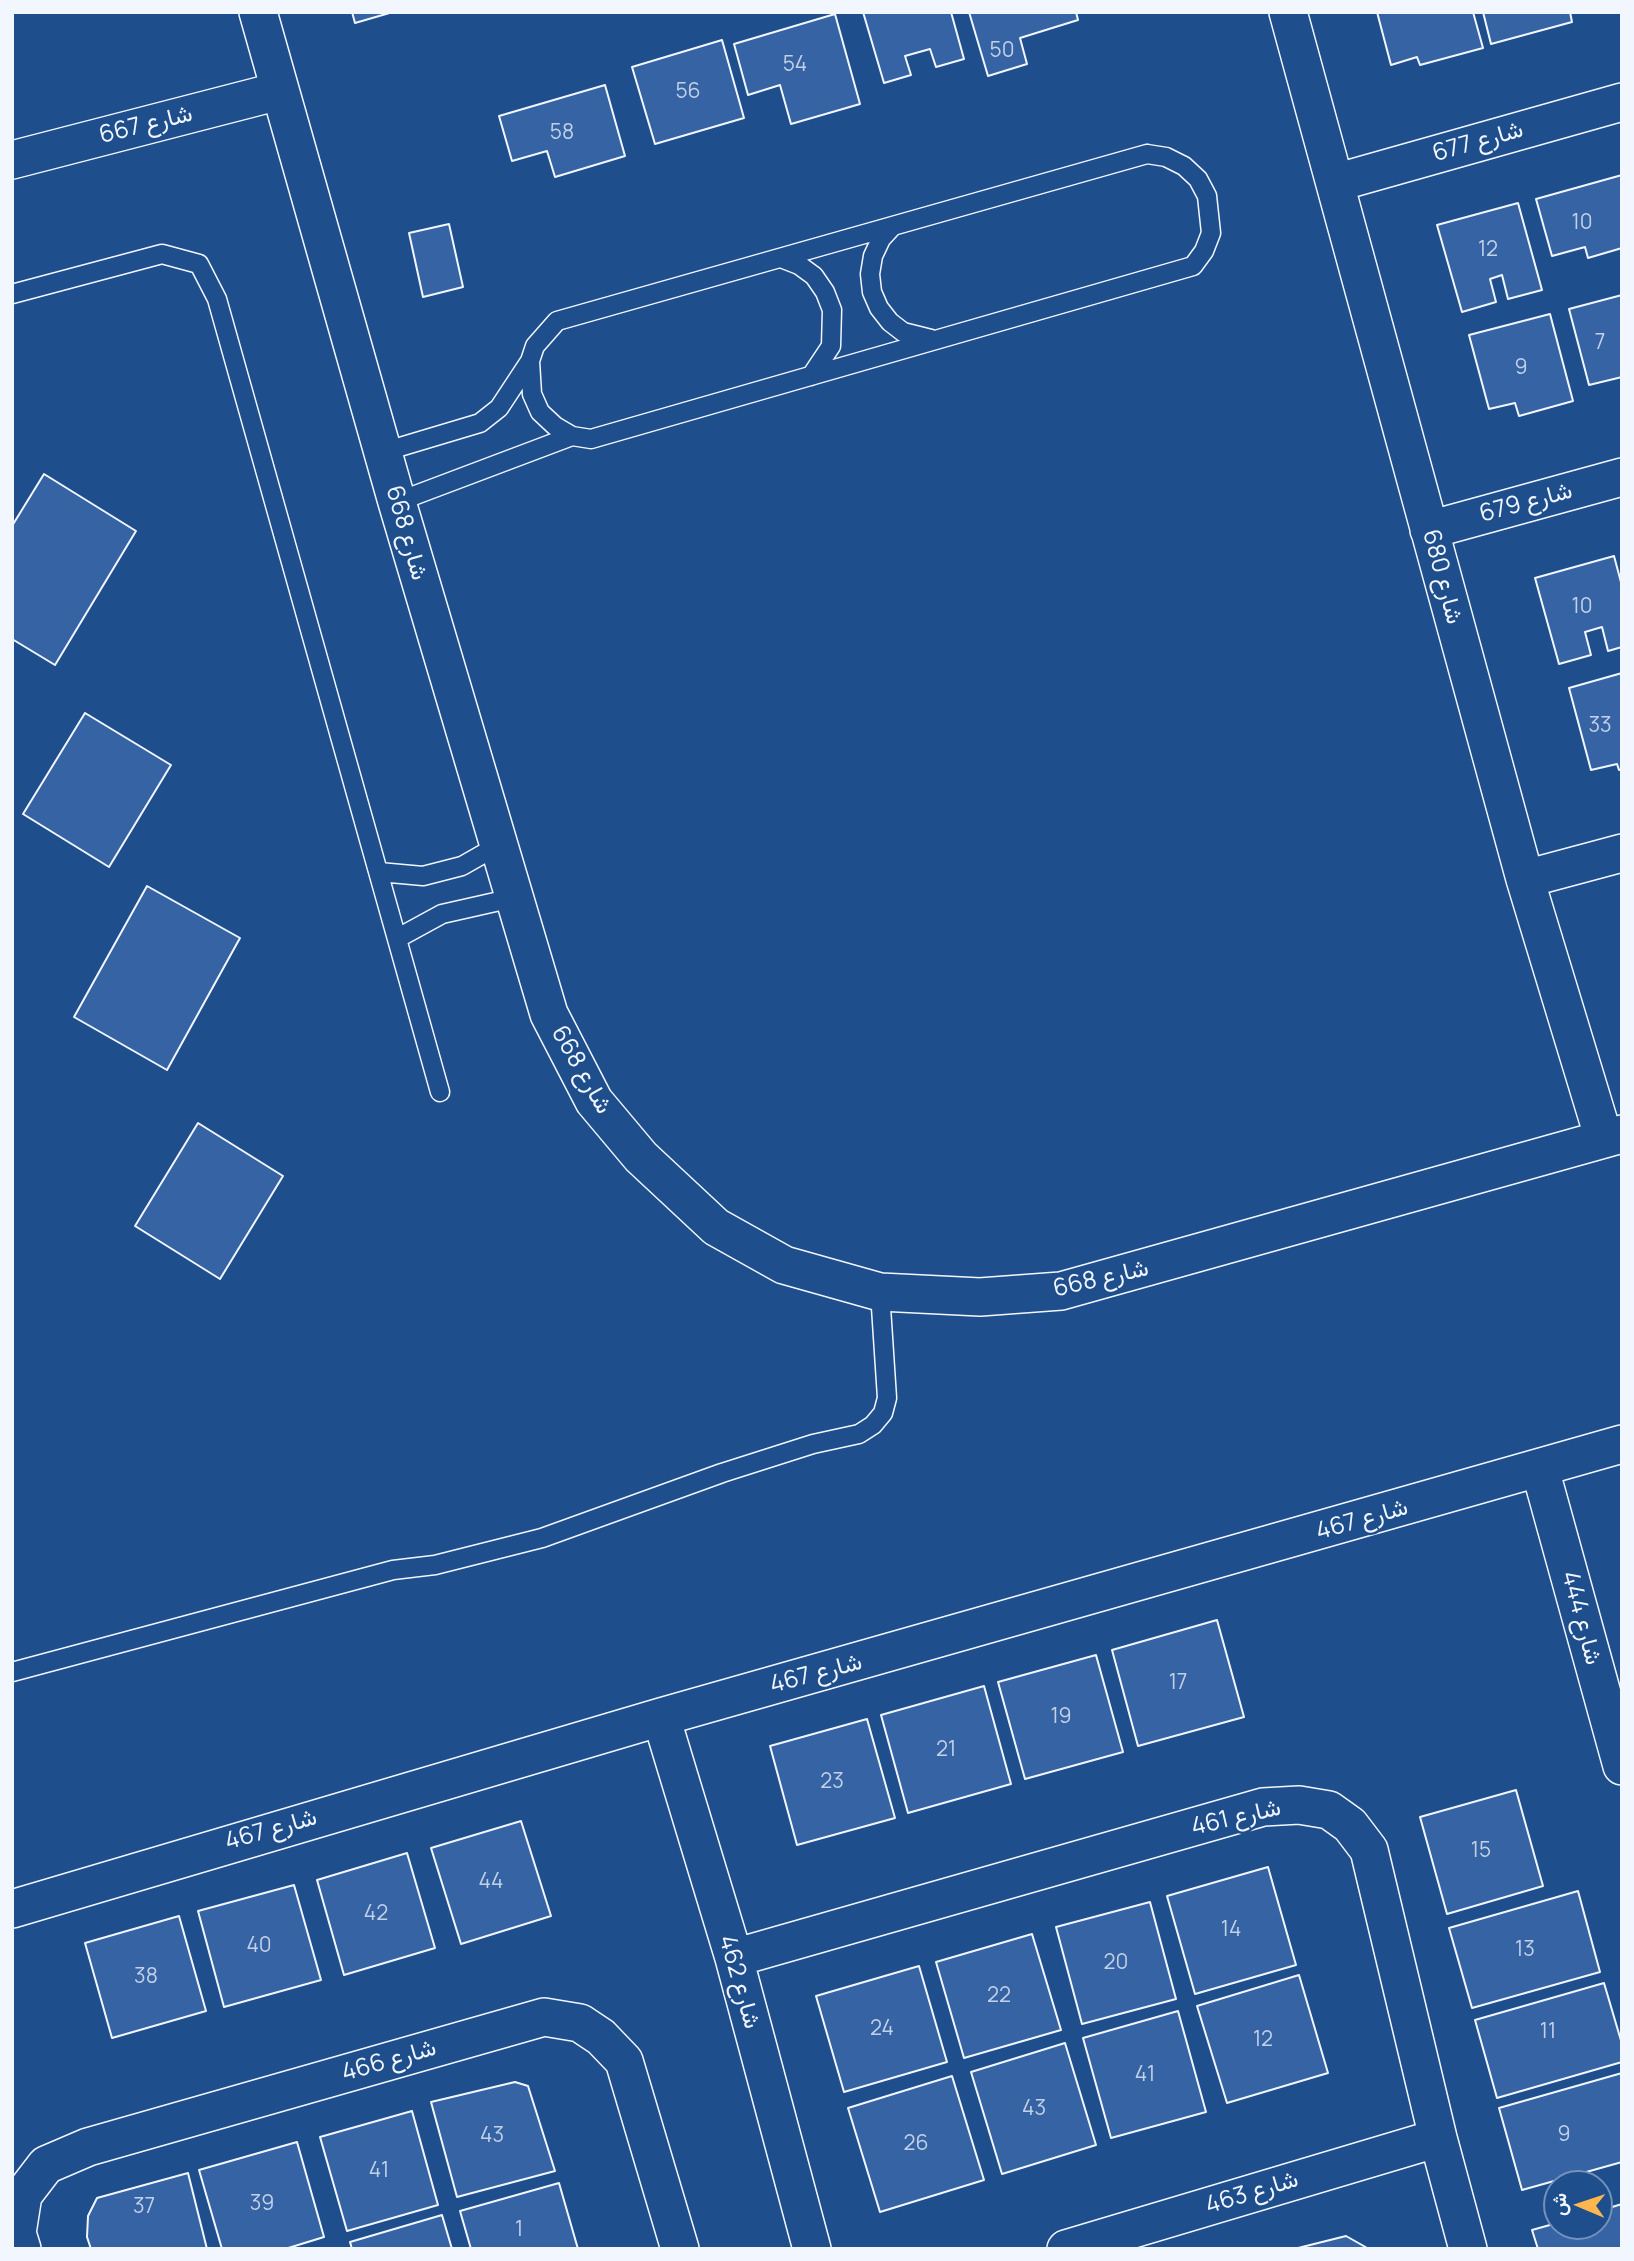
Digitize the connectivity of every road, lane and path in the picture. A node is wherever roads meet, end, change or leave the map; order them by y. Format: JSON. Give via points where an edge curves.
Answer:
{"nodes":[{"id":1,"x":258,"y":12,"type":"edge"},
{"id":2,"x":1288,"y":12,"type":"edge"},
{"id":3,"x":279,"y":91,"type":"junction"},
{"id":4,"x":1622,"y":102,"type":"edge"},
{"id":5,"x":12,"y":160,"type":"edge"},
{"id":6,"x":1335,"y":183,"type":"junction"},
{"id":7,"x":893,"y":226,"type":"junction"},
{"id":8,"x":781,"y":258,"type":"junction"},
{"id":9,"x":12,"y":294,"type":"edge"},
{"id":10,"x":936,"y":340,"type":"junction"},
{"id":11,"x":530,"y":361,"type":"junction"},
{"id":12,"x":811,"y":376,"type":"junction"},
{"id":13,"x":572,"y":436,"type":"junction"},
{"id":14,"x":383,"y":452,"type":"junction"},
{"id":15,"x":1622,"y":477,"type":"edge"},
{"id":16,"x":397,"y":502,"type":"junction"},
{"id":17,"x":1429,"y":530,"type":"junction"},
{"id":18,"x":497,"y":846,"type":"junction"},
{"id":19,"x":1622,"y":853,"type":"edge"},
{"id":20,"x":379,"y":872,"type":"junction"},
{"id":21,"x":1525,"y":879,"type":"junction"},
{"id":22,"x":513,"y":898,"type":"junction"},
{"id":23,"x":398,"y":938,"type":"junction"},
{"id":24,"x":440,"y":1092,"type":"dead end"},
{"id":25,"x":1613,"y":1137,"type":"edge"},
{"id":26,"x":880,"y":1292,"type":"junction"},
{"id":27,"x":1622,"y":1444,"type":"edge"},
{"id":28,"x":1540,"y":1469,"type":"junction"},
{"id":29,"x":12,"y":1672,"type":"edge"},
{"id":30,"x":661,"y":1717,"type":"junction"},
{"id":31,"x":1622,"y":1766,"type":"edge"},
{"id":32,"x":12,"y":1909,"type":"edge"},
{"id":33,"x":734,"y":1958,"type":"junction"},
{"id":34,"x":1438,"y":2138,"type":"junction"},
{"id":35,"x":22,"y":2249,"type":"edge"},
{"id":36,"x":680,"y":2249,"type":"edge"},
{"id":37,"x":812,"y":2249,"type":"edge"},
{"id":38,"x":1066,"y":2249,"type":"edge"},
{"id":39,"x":1468,"y":2249,"type":"edge"}],
"edges":[{"from":1,"to":3,"type":"street","name":"شارع 668"},
{"from":2,"to":6,"type":"street","name":"شارع 680"},
{"from":3,"to":5,"type":"street","name":"شارع 667"},
{"from":3,"to":14,"type":"street","name":"شارع 668"},
{"from":4,"to":6,"type":"street","name":"شارع 677"},
{"from":6,"to":17,"type":"street","name":"شارع 680"},
{"from":7,"to":8,"type":"lane"},
{"from":7,"to":10,"type":"lane","via":[[873,256],[872,292],[879,308],[903,332]]},
{"from":7,"to":10,"type":"lane","via":[[1147,154],[1184,166],[1207,196],[1211,233],[1193,266]]},
{"from":8,"to":11,"type":"lane","via":[[557,321],[544,332]]},
{"from":8,"to":12,"type":"lane","via":[[814,276],[832,310],[831,346]]},
{"from":9,"to":20,"type":"lane","via":[[162,254],[199,264],[217,299]]},
{"from":10,"to":12,"type":"lane"},
{"from":11,"to":13,"type":"lane","via":[[532,394],[540,412]]},
{"from":11,"to":14,"type":"lane","via":[[499,408],[480,423]]},
{"from":12,"to":13,"type":"lane","via":[[592,439]]},
{"from":13,"to":16,"type":"lane"},
{"from":14,"to":16,"type":"street","name":"شارع 668"},
{"from":15,"to":17,"type":"street","name":"شارع 679"},
{"from":16,"to":18,"type":"street","name":"شارع 668"},
{"from":17,"to":21,"type":"street","name":"شارع 680"},
{"from":18,"to":20,"type":"lane","via":[[462,866],[423,876]]},
{"from":18,"to":22,"type":"street","name":"شارع 668"},
{"from":19,"to":21,"type":"street"},
{"from":20,"to":23,"type":"lane"},
{"from":21,"to":25,"type":"street","name":"شارع 680"},
{"from":22,"to":23,"type":"lane","via":[[442,914]]},
{"from":22,"to":26,"type":"street","name":"شارع 668","via":[[549,1014],[594,1101],[641,1157],[716,1227],[784,1265]]},
{"from":23,"to":24,"type":"lane"},
{"from":25,"to":26,"type":"street","name":"شارع 668","via":[[1061,1291],[980,1297]]},
{"from":26,"to":29,"type":"lane","via":[[887,1398],[873,1426],[859,1434],[813,1444],[542,1538],[435,1565],[393,1570]]},
{"from":27,"to":28,"type":"street","name":"شارع 467"},
{"from":28,"to":30,"type":"street","name":"شارع 467"},
{"from":28,"to":31,"type":"street","name":"شارع 444"},
{"from":30,"to":32,"type":"street","name":"شارع 467"},
{"from":30,"to":33,"type":"street","name":"شارع 462"},
{"from":33,"to":34,"type":"street","name":"شارع 461","via":[[1263,1807],[1299,1805],[1329,1810],[1350,1825],[1369,1850]]},
{"from":33,"to":37,"type":"street","name":"شارع 462"},
{"from":34,"to":38,"type":"street","name":"شارع 463"},
{"from":34,"to":39,"type":"street","name":"شارع 461"},
{"from":35,"to":36,"type":"street","name":"شارع 466","via":[[17,2232],[23,2195],[46,2165],[88,2147],[544,2017],[580,2023],[624,2061]]}]}
